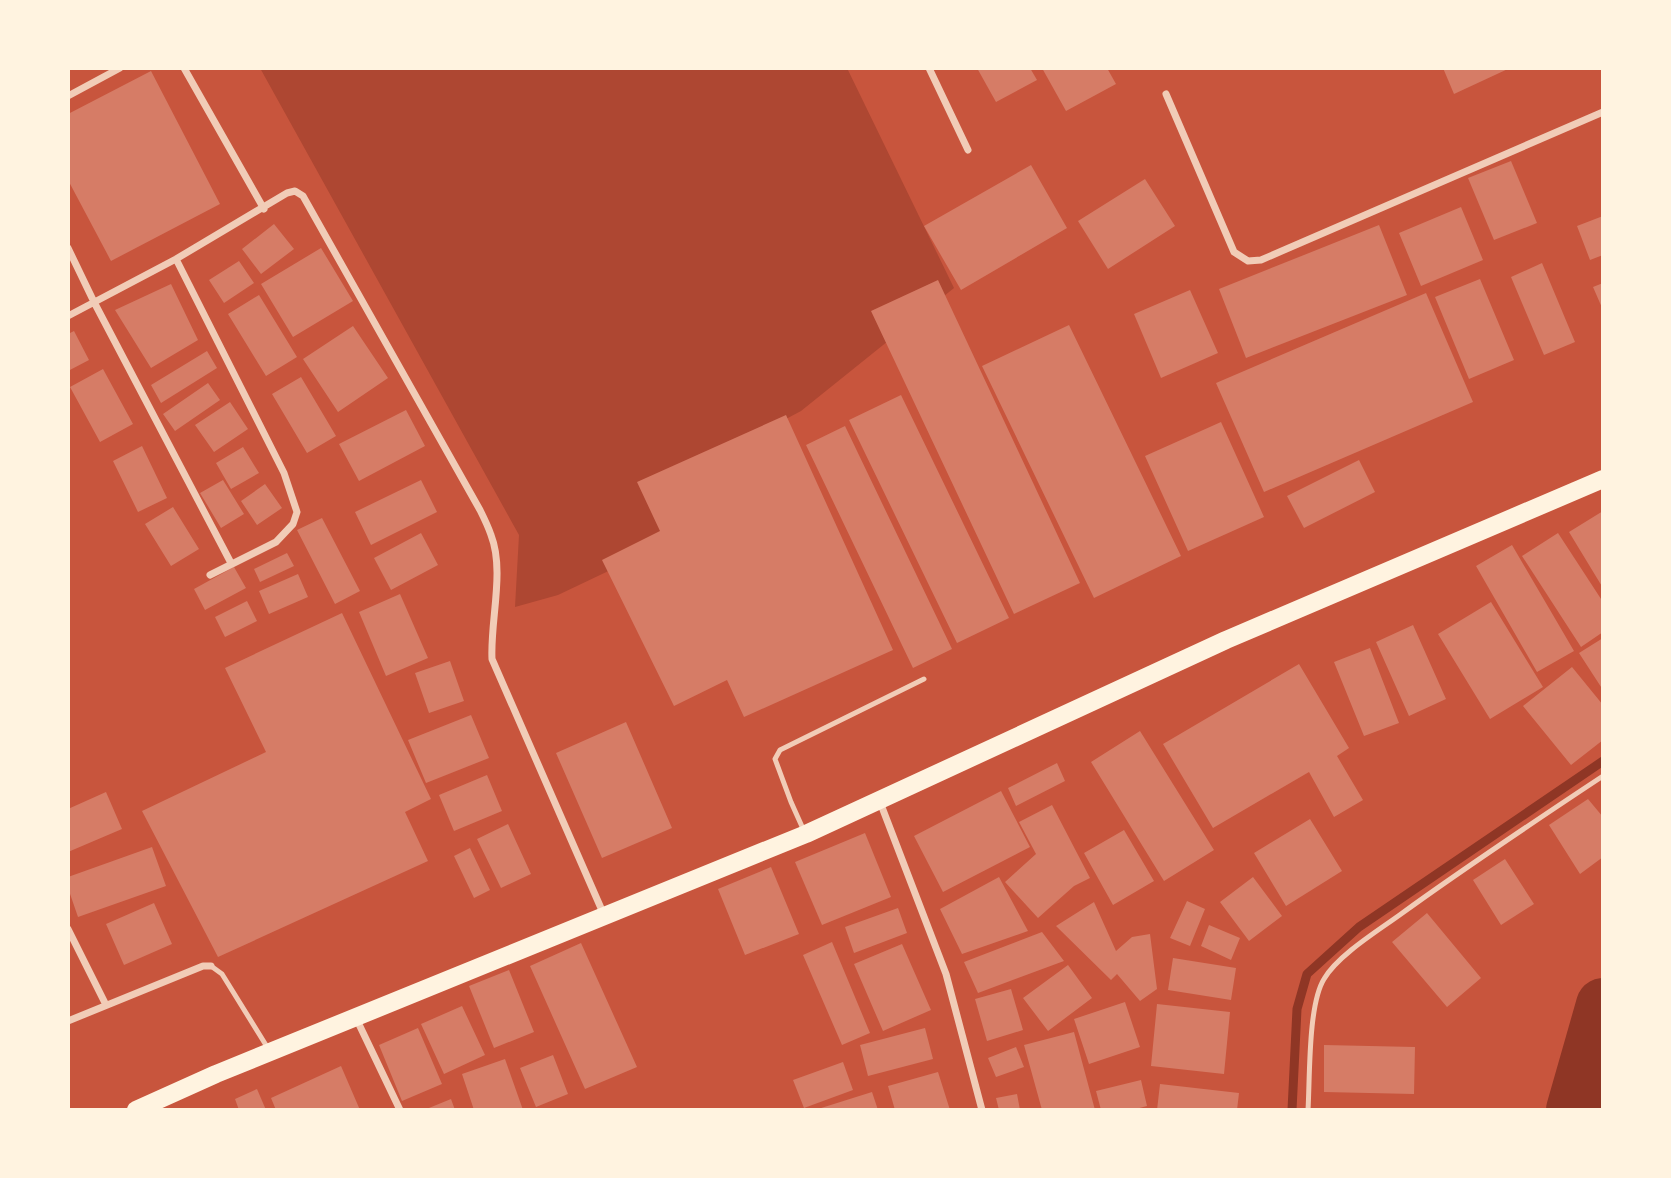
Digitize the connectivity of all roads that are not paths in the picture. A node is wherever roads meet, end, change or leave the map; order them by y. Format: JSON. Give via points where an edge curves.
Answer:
{"nodes":[{"id":1,"x":120,"y":68,"type":"edge"},
{"id":2,"x":184,"y":68,"type":"edge"},
{"id":3,"x":929,"y":68,"type":"edge"},
{"id":4,"x":1166,"y":94,"type":"dead end"},
{"id":5,"x":68,"y":96,"type":"edge"},
{"id":6,"x":1603,"y":112,"type":"edge"},
{"id":7,"x":968,"y":150,"type":"dead end"},
{"id":8,"x":264,"y":209,"type":"junction"},
{"id":9,"x":68,"y":248,"type":"edge"},
{"id":10,"x":176,"y":259,"type":"junction"},
{"id":11,"x":94,"y":302,"type":"junction"},
{"id":12,"x":68,"y":316,"type":"edge"},
{"id":13,"x":1603,"y":479,"type":"edge"},
{"id":14,"x":232,"y":563,"type":"junction"},
{"id":15,"x":210,"y":575,"type":"dead end"},
{"id":16,"x":924,"y":679,"type":"dead end"},
{"id":17,"x":1603,"y":776,"type":"edge"},
{"id":18,"x":880,"y":800,"type":"junction"},
{"id":19,"x":806,"y":834,"type":"junction"},
{"id":20,"x":604,"y":916,"type":"junction"},
{"id":21,"x":68,"y":929,"type":"edge"},
{"id":22,"x":211,"y":966,"type":"joint"},
{"id":23,"x":106,"y":1005,"type":"junction"},
{"id":24,"x":356,"y":1017,"type":"junction"},
{"id":25,"x":68,"y":1021,"type":"edge"},
{"id":26,"x":270,"y":1052,"type":"junction"},
{"id":27,"x":136,"y":1110,"type":"edge"},
{"id":28,"x":400,"y":1110,"type":"edge"},
{"id":29,"x":982,"y":1110,"type":"edge"},
{"id":30,"x":1308,"y":1110,"type":"edge"}],
"edges":[{"from":1,"to":5,"type":"street"},
{"from":2,"to":8,"type":"street"},
{"from":3,"to":7,"type":"street"},
{"from":4,"to":6,"type":"street","via":[[1234,252],[1248,261],[1261,260]]},
{"from":8,"to":10,"type":"street"},
{"from":8,"to":20,"type":"street","via":[[287,193],[303,196],[480,510],[492,537],[496,566],[492,659]]},
{"from":9,"to":11,"type":"street"},
{"from":10,"to":11,"type":"street"},
{"from":10,"to":14,"type":"street","via":[[284,472],[297,512],[293,524],[276,542]]},
{"from":11,"to":12,"type":"street"},
{"from":11,"to":14,"type":"street"},
{"from":13,"to":18,"type":"main road","via":[[1226,640]]},
{"from":14,"to":15,"type":"street"},
{"from":16,"to":19,"type":"lane","via":[[780,750],[775,759]]},
{"from":17,"to":30,"type":"lane","via":[[1442,884],[1332,968],[1323,980],[1314,1012]]},
{"from":18,"to":19,"type":"main road"},
{"from":18,"to":29,"type":"street","via":[[946,974]]},
{"from":19,"to":20,"type":"main road"},
{"from":20,"to":24,"type":"main road"},
{"from":21,"to":23,"type":"street"},
{"from":22,"to":23,"type":"street"},
{"from":22,"to":26,"type":"lane","via":[[222,974]]},
{"from":23,"to":25,"type":"street"},
{"from":24,"to":26,"type":"main road"},
{"from":24,"to":28,"type":"street"},
{"from":26,"to":27,"type":"main road"}]}
